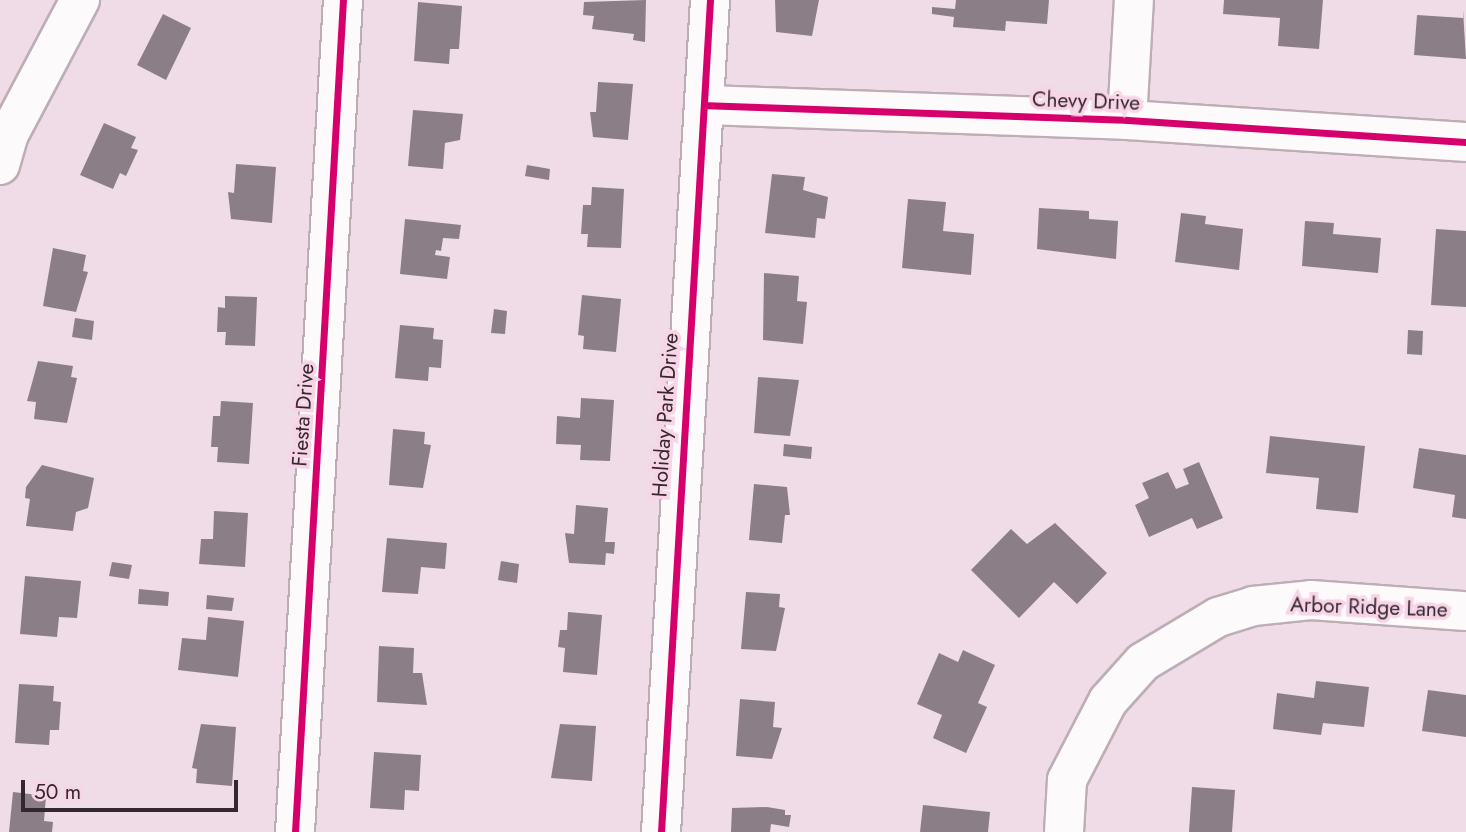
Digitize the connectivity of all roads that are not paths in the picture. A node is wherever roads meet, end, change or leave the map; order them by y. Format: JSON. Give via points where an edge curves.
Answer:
{"nodes":[{"id":1,"x":80,"y":0,"type":"edge"},
{"id":2,"x":343,"y":0,"type":"edge"},
{"id":3,"x":710,"y":0,"type":"edge"},
{"id":4,"x":1133,"y":0,"type":"edge"},
{"id":5,"x":704,"y":105,"type":"junction"},
{"id":6,"x":1127,"y":120,"type":"junction"},
{"id":7,"x":1466,"y":142,"type":"edge"},
{"id":8,"x":0,"y":165,"type":"edge"},
{"id":9,"x":1466,"y":611,"type":"edge"},
{"id":10,"x":295,"y":832,"type":"edge"},
{"id":11,"x":661,"y":832,"type":"edge"},
{"id":12,"x":1064,"y":832,"type":"edge"}],
"edges":[{"from":1,"to":8,"type":"street","via":[[9,134]]},
{"from":2,"to":10,"type":"street","name":"Fiesta Drive"},
{"from":3,"to":5,"type":"street","name":"Holiday Park Drive"},
{"from":4,"to":6,"type":"street"},
{"from":5,"to":6,"type":"street","name":"Chevy Drive"},
{"from":5,"to":11,"type":"street","name":"Holiday Park Drive","via":[[680,437]]},
{"from":6,"to":7,"type":"street","name":"Chevy Drive"},
{"from":9,"to":12,"type":"street","name":"Arbor Ridge Lane","via":[[1311,600],[1253,606],[1217,617],[1143,662],[1108,701],[1067,780]]}]}
